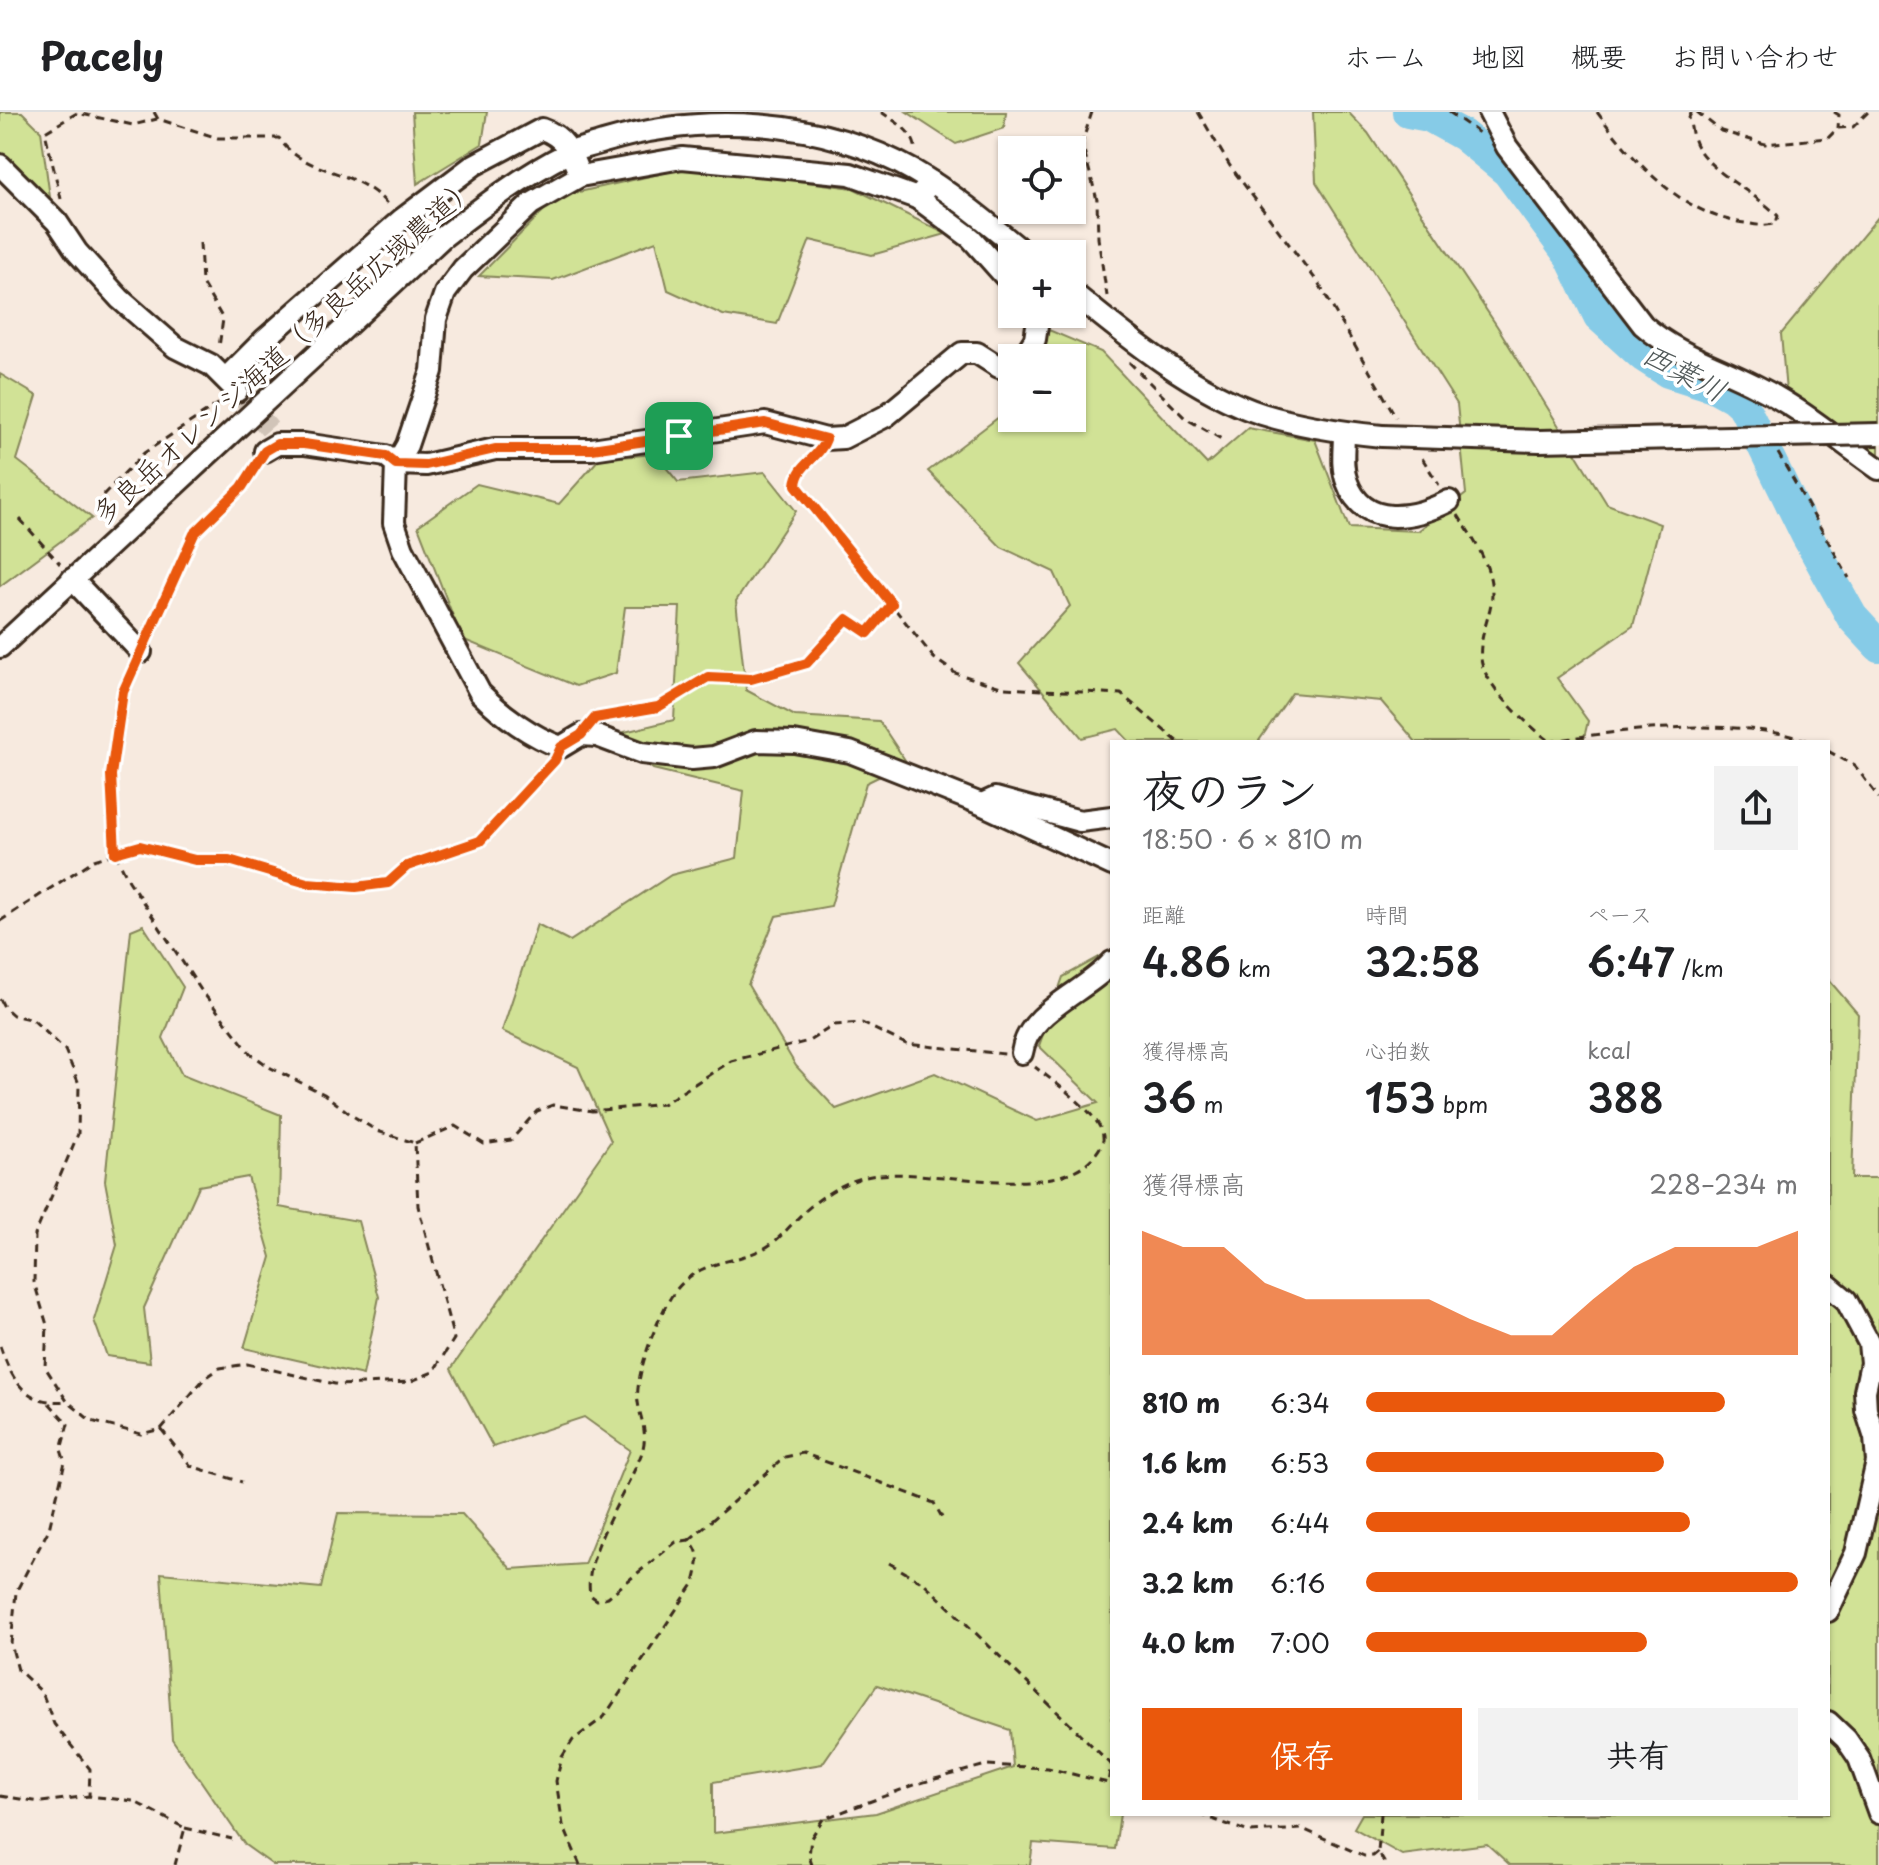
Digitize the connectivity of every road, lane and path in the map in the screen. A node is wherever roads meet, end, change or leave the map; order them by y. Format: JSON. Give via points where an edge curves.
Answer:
{"nodes":[{"id":1,"x":154,"y":112,"type":"edge"},
{"id":2,"x":881,"y":112,"type":"edge"},
{"id":3,"x":1092,"y":112,"type":"edge"},
{"id":4,"x":1198,"y":112,"type":"edge"},
{"id":5,"x":1489,"y":112,"type":"edge"},
{"id":6,"x":1597,"y":112,"type":"edge"},
{"id":7,"x":1695,"y":112,"type":"edge"},
{"id":8,"x":1834,"y":112,"type":"edge"},
{"id":9,"x":1868,"y":112,"type":"edge"},
{"id":10,"x":158,"y":119,"type":"junction"},
{"id":11,"x":1838,"y":128,"type":"junction"},
{"id":12,"x":571,"y":152,"type":"junction"},
{"id":13,"x":0,"y":165,"type":"edge"},
{"id":14,"x":911,"y":169,"type":"junction"},
{"id":15,"x":580,"y":176,"type":"junction"},
{"id":16,"x":932,"y":182,"type":"junction"},
{"id":17,"x":917,"y":198,"type":"junction"},
{"id":18,"x":401,"y":220,"type":"junction"},
{"id":19,"x":57,"y":222,"type":"junction"},
{"id":20,"x":1008,"y":240,"type":"edge"},
{"id":21,"x":200,"y":243,"type":"dead end"},
{"id":22,"x":998,"y":268,"type":"edge"},
{"id":23,"x":1086,"y":303,"type":"edge"},
{"id":24,"x":1115,"y":327,"type":"junction"},
{"id":25,"x":1129,"y":363,"type":"dead end"},
{"id":26,"x":998,"y":366,"type":"edge"},
{"id":27,"x":225,"y":378,"type":"junction"},
{"id":28,"x":1401,"y":424,"type":"dead end"},
{"id":29,"x":1344,"y":433,"type":"junction"},
{"id":30,"x":1879,"y":434,"type":"edge"},
{"id":31,"x":826,"y":439,"type":"junction"},
{"id":32,"x":1225,"y":441,"type":"dead end"},
{"id":33,"x":272,"y":443,"type":"joint"},
{"id":34,"x":1417,"y":450,"type":"dead end"},
{"id":35,"x":1779,"y":454,"type":"dead end"},
{"id":36,"x":396,"y":464,"type":"junction"},
{"id":37,"x":1879,"y":469,"type":"edge"},
{"id":38,"x":103,"y":495,"type":"dead end"},
{"id":39,"x":1449,"y":501,"type":"junction"},
{"id":40,"x":20,"y":519,"type":"dead end"},
{"id":41,"x":1849,"y":578,"type":"dead end"},
{"id":42,"x":72,"y":579,"type":"junction"},
{"id":43,"x":892,"y":604,"type":"junction"},
{"id":44,"x":0,"y":647,"type":"edge"},
{"id":45,"x":141,"y":652,"type":"junction"},
{"id":46,"x":581,"y":735,"type":"junction"},
{"id":47,"x":1176,"y":740,"type":"edge"},
{"id":48,"x":1548,"y":740,"type":"edge"},
{"id":49,"x":1561,"y":740,"type":"edge"},
{"id":50,"x":1802,"y":740,"type":"edge"},
{"id":51,"x":561,"y":747,"type":"junction"},
{"id":52,"x":1830,"y":752,"type":"edge"},
{"id":53,"x":1879,"y":798,"type":"edge"},
{"id":54,"x":981,"y":804,"type":"junction"},
{"id":55,"x":1110,"y":817,"type":"edge"},
{"id":56,"x":115,"y":853,"type":"junction"},
{"id":57,"x":1110,"y":864,"type":"edge"},
{"id":58,"x":0,"y":921,"type":"edge"},
{"id":59,"x":1110,"y":964,"type":"edge"},
{"id":60,"x":0,"y":999,"type":"edge"},
{"id":61,"x":1022,"y":1053,"type":"junction"},
{"id":62,"x":415,"y":1143,"type":"junction"},
{"id":63,"x":1830,"y":1287,"type":"edge"},
{"id":64,"x":0,"y":1346,"type":"edge"},
{"id":65,"x":67,"y":1401,"type":"junction"},
{"id":66,"x":49,"y":1403,"type":"junction"},
{"id":67,"x":161,"y":1429,"type":"junction"},
{"id":68,"x":242,"y":1482,"type":"dead end"},
{"id":69,"x":944,"y":1521,"type":"dead end"},
{"id":70,"x":689,"y":1540,"type":"junction"},
{"id":71,"x":889,"y":1563,"type":"dead end"},
{"id":72,"x":1830,"y":1607,"type":"edge"},
{"id":73,"x":1830,"y":1724,"type":"edge"},
{"id":74,"x":1110,"y":1763,"type":"edge"},
{"id":75,"x":1110,"y":1783,"type":"edge"},
{"id":76,"x":0,"y":1796,"type":"edge"},
{"id":77,"x":89,"y":1796,"type":"junction"},
{"id":78,"x":1879,"y":1813,"type":"edge"},
{"id":79,"x":1204,"y":1816,"type":"edge"},
{"id":80,"x":1381,"y":1816,"type":"edge"},
{"id":81,"x":185,"y":1828,"type":"junction"},
{"id":82,"x":232,"y":1839,"type":"dead end"},
{"id":83,"x":1378,"y":1852,"type":"junction"},
{"id":84,"x":175,"y":1865,"type":"edge"},
{"id":85,"x":580,"y":1865,"type":"edge"},
{"id":86,"x":812,"y":1865,"type":"edge"},
{"id":87,"x":1383,"y":1865,"type":"edge"}],
"edges":[{"from":1,"to":10,"type":"path"},
{"from":2,"to":14,"type":"path","via":[[916,142]]},
{"from":3,"to":24,"type":"path","via":[[1082,143],[1097,200],[1098,238]]},
{"from":4,"to":28,"type":"path","via":[[1230,166],[1319,284]]},
{"from":5,"to":37,"type":"street","via":[[1507,147],[1643,325],[1664,343],[1801,411]]},
{"from":6,"to":7,"type":"path","via":[[1649,173],[1702,211],[1726,221],[1776,223],[1778,216],[1768,206],[1728,178],[1697,147],[1689,117]]},
{"from":7,"to":11,"type":"path","via":[[1721,131],[1765,144],[1828,138]]},
{"from":8,"to":11,"type":"path","via":[[1839,115]]},
{"from":9,"to":11,"type":"path","via":[[1853,127]]},
{"from":10,"to":18,"type":"path","via":[[218,138],[279,138],[288,152],[378,193]]},
{"from":10,"to":19,"type":"path","via":[[133,125],[77,113],[45,132],[62,203]]},
{"from":12,"to":14,"type":"street","name":"多良岳オレンジ海道（多良岳広域農道）","via":[[637,131],[754,124],[818,133]]},
{"from":12,"to":15,"type":"street"},
{"from":12,"to":18,"type":"street","via":[[557,134],[542,129],[474,165]]},
{"from":12,"to":42,"type":"street","name":"多良岳オレンジ海道（多良岳広域農道）","via":[[500,192],[443,237]]},
{"from":13,"to":19,"type":"street"},
{"from":14,"to":16,"type":"street","name":"多良岳オレンジ海道（多良岳広域農道）"},
{"from":15,"to":17,"type":"street","via":[[682,158],[850,174]]},
{"from":15,"to":36,"type":"street","via":[[531,204],[445,293],[436,319],[432,371]]},
{"from":16,"to":17,"type":"street"},
{"from":16,"to":20,"type":"street","name":"多良岳オレンジ海道（多良岳広域農道）"},
{"from":17,"to":22,"type":"street","via":[[971,238]]},
{"from":18,"to":27,"type":"street"},
{"from":19,"to":27,"type":"street","via":[[120,299],[175,347]]},
{"from":21,"to":27,"type":"path","via":[[202,283],[223,319],[219,351]]},
{"from":23,"to":24,"type":"street"},
{"from":24,"to":29,"type":"street","via":[[1174,370],[1259,413]]},
{"from":25,"to":32,"type":"path","via":[[1185,418]]},
{"from":26,"to":31,"type":"street","via":[[977,353],[962,353],[886,416],[843,438]]},
{"from":27,"to":38,"type":"path"},
{"from":29,"to":30,"type":"street","bridge":true,"via":[[1539,441]]},
{"from":29,"to":39,"type":"street","via":[[1347,485],[1366,506],[1402,517]]},
{"from":31,"to":36,"type":"street","via":[[765,423],[592,449],[495,449],[426,465]]},
{"from":31,"to":43,"type":"path","via":[[822,452],[797,474],[796,485]]},
{"from":33,"to":36,"type":"street","via":[[386,456]]},
{"from":33,"to":45,"type":"path","via":[[242,487],[194,534]]},
{"from":34,"to":39,"type":"path"},
{"from":35,"to":41,"type":"path"},
{"from":36,"to":51,"type":"street","via":[[394,523],[480,693],[546,742]]},
{"from":39,"to":48,"type":"path","via":[[1484,557],[1492,593],[1481,659],[1488,680]]},
{"from":40,"to":42,"type":"path"},
{"from":42,"to":44,"type":"street","name":"多良岳オレンジ海道（多良岳広域農道）"},
{"from":42,"to":45,"type":"street"},
{"from":43,"to":46,"type":"path","via":[[868,633],[847,619],[807,663],[751,679],[708,677],[658,707],[595,718]]},
{"from":43,"to":47,"type":"path","via":[[934,658],[955,673],[1004,688],[1121,694]]},
{"from":45,"to":56,"type":"path","via":[[123,692],[111,775]]},
{"from":46,"to":51,"type":"street"},
{"from":46,"to":54,"type":"street","via":[[642,753],[692,759],[714,757],[756,741],[794,742],[850,752]]},
{"from":49,"to":50,"type":"path","via":[[1596,733],[1736,727]]},
{"from":51,"to":56,"type":"path","via":[[480,841],[407,866],[388,883],[307,883],[229,860],[195,860],[140,846]]},
{"from":52,"to":53,"type":"path","via":[[1855,766]]},
{"from":54,"to":55,"type":"street","via":[[995,798],[1080,821]]},
{"from":54,"to":57,"type":"street"},
{"from":56,"to":58,"type":"path","via":[[94,860]]},
{"from":56,"to":62,"type":"path","via":[[201,990],[250,1053],[377,1131]]},
{"from":59,"to":61,"type":"street","via":[[1047,1014],[1031,1031]]},
{"from":60,"to":65,"type":"path","via":[[13,1015],[33,1020],[65,1050],[79,1084],[78,1134],[35,1235],[34,1282],[47,1325],[45,1367]]},
{"from":61,"to":62,"type":"path","via":[[906,1044],[862,1023],[834,1025],[809,1041],[731,1061],[663,1104],[592,1111],[553,1105],[537,1111],[511,1140],[484,1144],[455,1126]]},
{"from":61,"to":70,"type":"path","via":[[1076,1099],[1100,1129],[1103,1139],[1088,1163],[1071,1174],[1010,1182],[870,1176],[831,1191],[761,1250],[717,1262],[673,1294],[637,1382],[646,1428],[642,1452],[590,1567],[590,1595],[597,1600],[608,1597],[676,1542]]},
{"from":62,"to":67,"type":"path","via":[[418,1206],[454,1339],[433,1372],[409,1382],[339,1385],[247,1364],[220,1368]]},
{"from":63,"to":72,"type":"street","via":[[1846,1300],[1869,1343],[1866,1410],[1877,1462],[1856,1553]]},
{"from":64,"to":66,"type":"path","via":[[20,1388]]},
{"from":65,"to":66,"type":"path"},
{"from":65,"to":67,"type":"path","via":[[91,1421],[141,1434]]},
{"from":66,"to":77,"type":"path","via":[[68,1424],[61,1450],[65,1462],[49,1529],[16,1592],[11,1644],[18,1670],[42,1692],[54,1724],[90,1769]]},
{"from":67,"to":68,"type":"path","via":[[191,1466]]},
{"from":69,"to":70,"type":"path","via":[[934,1503],[803,1453],[785,1457]]},
{"from":70,"to":85,"type":"path","via":[[697,1547],[699,1561],[694,1583],[604,1717],[573,1740],[562,1757],[556,1781],[563,1825]]},
{"from":71,"to":74,"type":"path","via":[[925,1584]]},
{"from":73,"to":78,"type":"street","via":[[1859,1758]]},
{"from":75,"to":86,"type":"path","via":[[1048,1768],[986,1765],[823,1819],[811,1838]]},
{"from":76,"to":77,"type":"path","via":[[41,1802]]},
{"from":77,"to":81,"type":"path","via":[[133,1801]]},
{"from":79,"to":83,"type":"path","via":[[1249,1832],[1303,1829],[1364,1856]]},
{"from":80,"to":83,"type":"path"},
{"from":81,"to":82,"type":"path"},
{"from":81,"to":84,"type":"path"},
{"from":83,"to":87,"type":"path"}]}
